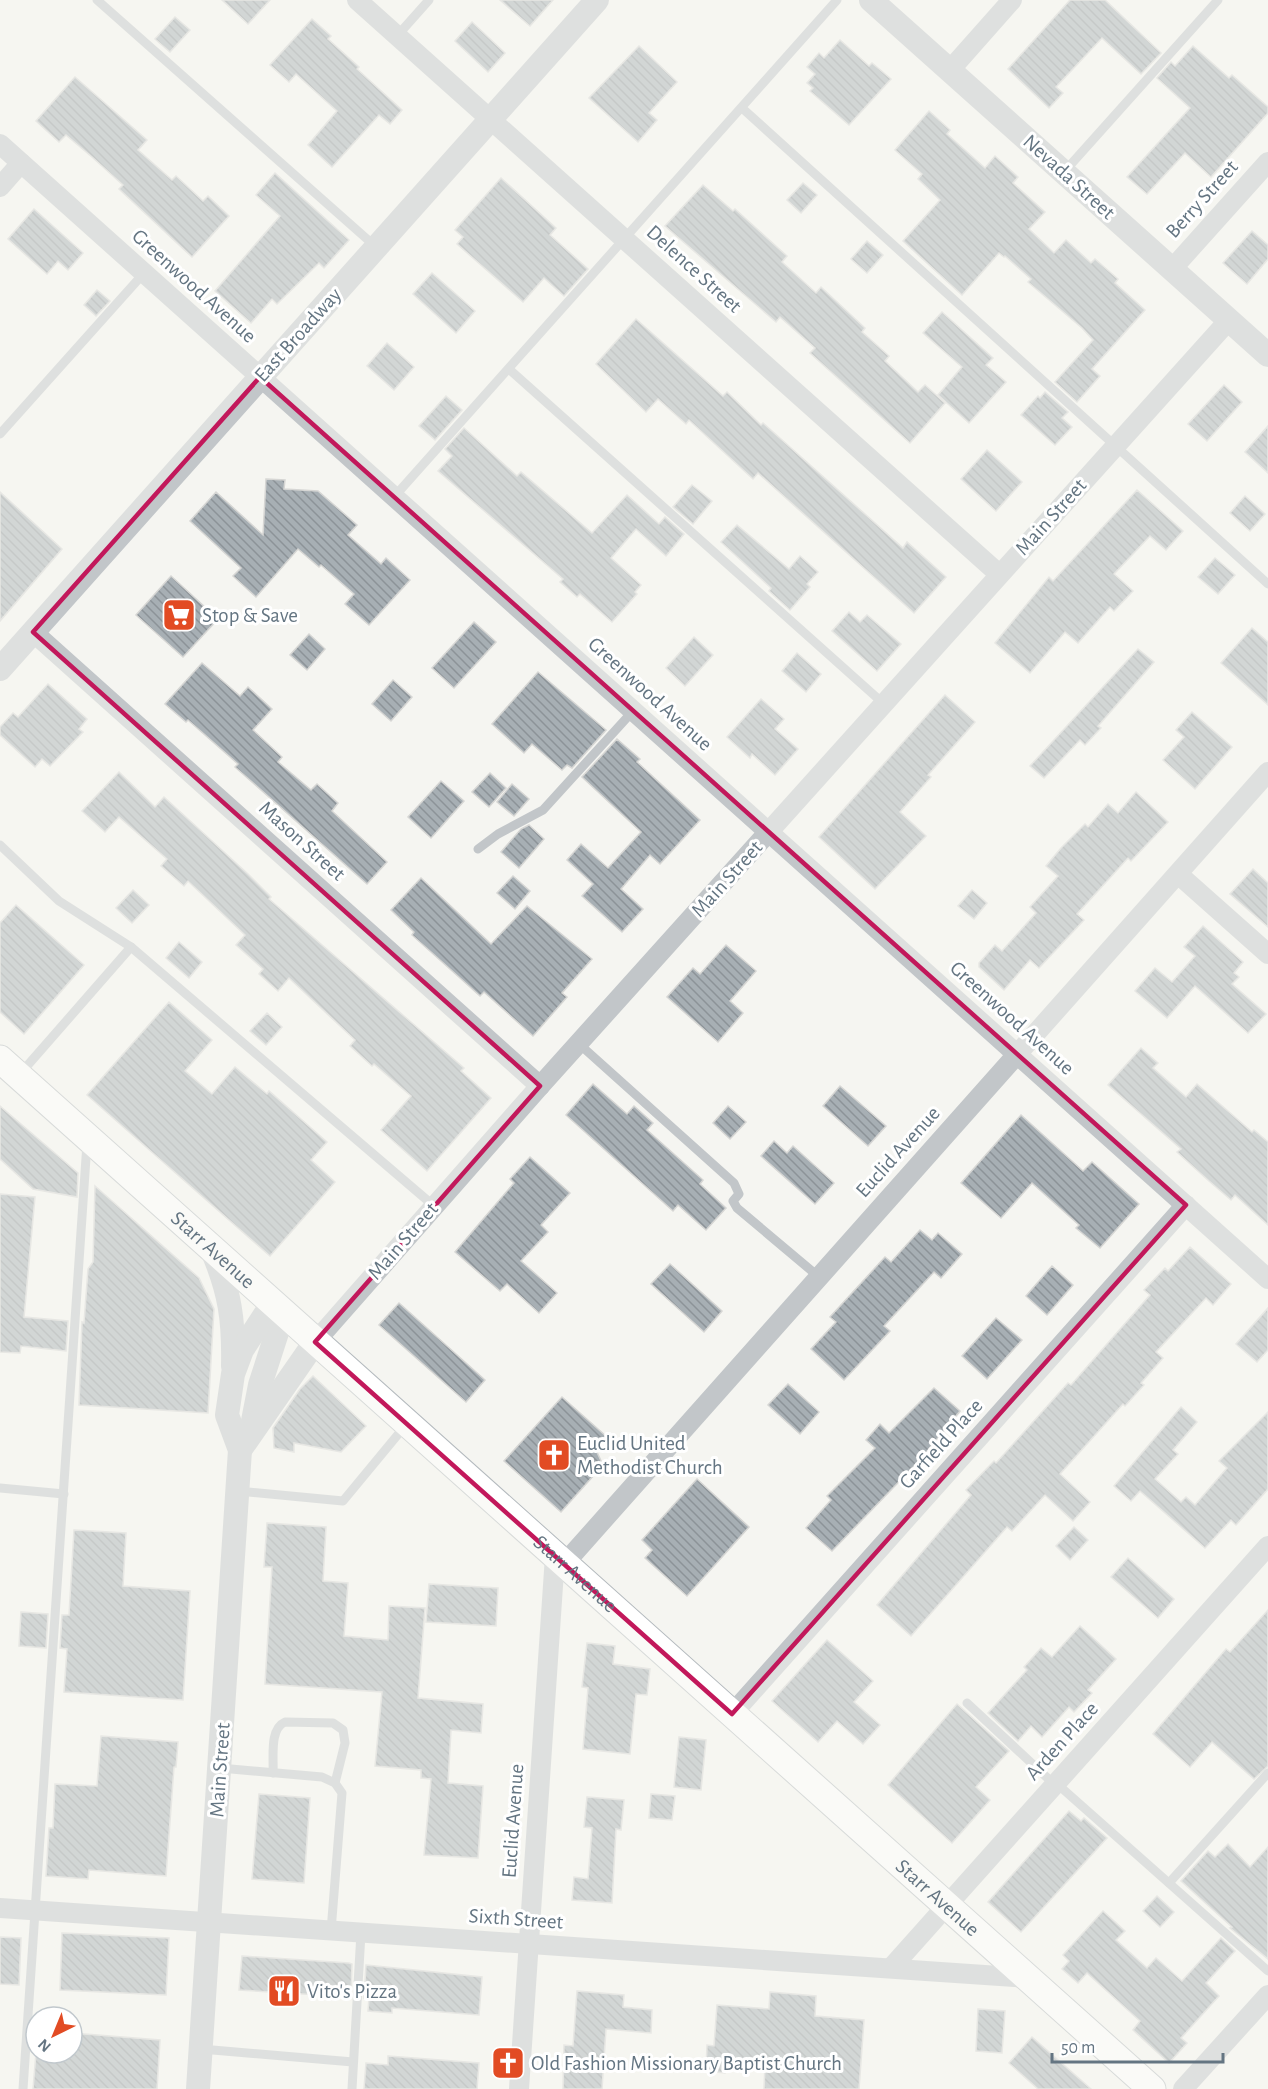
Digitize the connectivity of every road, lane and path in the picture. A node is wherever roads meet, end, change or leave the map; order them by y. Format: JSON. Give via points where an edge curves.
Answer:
{"nodes":[{"id":1,"x":98,"y":0,"type":"edge"},
{"id":2,"x":357,"y":0,"type":"edge"},
{"id":3,"x":429,"y":0,"type":"edge"},
{"id":4,"x":597,"y":0,"type":"edge"},
{"id":5,"x":837,"y":0,"type":"edge"},
{"id":6,"x":871,"y":0,"type":"edge"},
{"id":7,"x":1012,"y":0,"type":"edge"},
{"id":8,"x":1218,"y":0,"type":"edge"},
{"id":9,"x":397,"y":36,"type":"junction"},
{"id":10,"x":950,"y":70,"type":"junction"},
{"id":11,"x":742,"y":108,"type":"junction"},
{"id":12,"x":490,"y":119,"type":"junction"},
{"id":13,"x":0,"y":144,"type":"edge"},
{"id":14,"x":1268,"y":162,"type":"edge"},
{"id":15,"x":21,"y":163,"type":"junction"},
{"id":16,"x":1064,"y":172,"type":"junction"},
{"id":17,"x":0,"y":187,"type":"edge"},
{"id":18,"x":625,"y":240,"type":"junction"},
{"id":19,"x":376,"y":247,"type":"junction"},
{"id":20,"x":1172,"y":269,"type":"junction"},
{"id":21,"x":144,"y":273,"type":"junction"},
{"id":22,"x":1229,"y":320,"type":"junction"},
{"id":23,"x":1268,"y":355,"type":"edge"},
{"id":24,"x":509,"y":369,"type":"junction"},
{"id":25,"x":260,"y":377,"type":"junction"},
{"id":26,"x":0,"y":434,"type":"edge"},
{"id":27,"x":1116,"y":444,"type":"junction"},
{"id":28,"x":394,"y":497,"type":"junction"},
{"id":29,"x":999,"y":574,"type":"junction"},
{"id":30,"x":1268,"y":584,"type":"edge"},
{"id":31,"x":33,"y":632,"type":"junction"},
{"id":32,"x":0,"y":669,"type":"edge"},
{"id":33,"x":884,"y":704,"type":"junction"},
{"id":34,"x":633,"y":711,"type":"junction"},
{"id":35,"x":1268,"y":772,"type":"edge"},
{"id":36,"x":769,"y":833,"type":"junction"},
{"id":37,"x":478,"y":849,"type":"dead end"},
{"id":38,"x":2,"y":851,"type":"edge"},
{"id":39,"x":1178,"y":874,"type":"junction"},
{"id":40,"x":131,"y":947,"type":"junction"},
{"id":41,"x":1268,"y":954,"type":"edge"},
{"id":42,"x":578,"y":1043,"type":"junction"},
{"id":43,"x":1017,"y":1054,"type":"junction"},
{"id":44,"x":9,"y":1068,"type":"edge"},
{"id":45,"x":540,"y":1086,"type":"junction"},
{"id":46,"x":88,"y":1138,"type":"junction"},
{"id":47,"x":1185,"y":1205,"type":"junction"},
{"id":48,"x":434,"y":1206,"type":"junction"},
{"id":49,"x":212,"y":1250,"type":"junction"},
{"id":50,"x":819,"y":1277,"type":"junction"},
{"id":51,"x":1268,"y":1279,"type":"edge"},
{"id":52,"x":278,"y":1309,"type":"junction"},
{"id":53,"x":315,"y":1342,"type":"junction"},
{"id":54,"x":233,"y":1374,"type":"junction"},
{"id":55,"x":406,"y":1424,"type":"junction"},
{"id":56,"x":245,"y":1445,"type":"junction"},
{"id":57,"x":0,"y":1488,"type":"edge"},
{"id":58,"x":238,"y":1491,"type":"junction"},
{"id":59,"x":64,"y":1494,"type":"junction"},
{"id":60,"x":1268,"y":1546,"type":"edge"},
{"id":61,"x":559,"y":1560,"type":"junction"},
{"id":62,"x":967,"y":1703,"type":"dead end"},
{"id":63,"x":732,"y":1714,"type":"junction"},
{"id":64,"x":220,"y":1768,"type":"junction"},
{"id":65,"x":273,"y":1773,"type":"junction"},
{"id":66,"x":1268,"y":1773,"type":"edge"},
{"id":67,"x":335,"y":1783,"type":"junction"},
{"id":68,"x":1056,"y":1784,"type":"junction"},
{"id":69,"x":1169,"y":1883,"type":"junction"},
{"id":70,"x":947,"y":1906,"type":"junction"},
{"id":71,"x":0,"y":1908,"type":"edge"},
{"id":72,"x":37,"y":1910,"type":"junction"},
{"id":73,"x":210,"y":1922,"type":"junction"},
{"id":74,"x":331,"y":1931,"type":"junction"},
{"id":75,"x":361,"y":1933,"type":"junction"},
{"id":76,"x":529,"y":1944,"type":"junction"},
{"id":77,"x":891,"y":1968,"type":"junction"},
{"id":78,"x":1268,"y":1971,"type":"edge"},
{"id":79,"x":1028,"y":1978,"type":"junction"},
{"id":80,"x":1268,"y":1995,"type":"edge"},
{"id":81,"x":201,"y":2049,"type":"junction"},
{"id":82,"x":353,"y":2062,"type":"junction"},
{"id":83,"x":23,"y":2089,"type":"edge"},
{"id":84,"x":198,"y":2089,"type":"edge"},
{"id":85,"x":351,"y":2089,"type":"edge"},
{"id":86,"x":519,"y":2089,"type":"edge"},
{"id":87,"x":1152,"y":2089,"type":"edge"},
{"id":88,"x":1183,"y":2089,"type":"edge"}],
"edges":[{"from":1,"to":19,"type":"lane"},
{"from":2,"to":9,"type":"street","name":"Delence Street"},
{"from":3,"to":9,"type":"lane"},
{"from":4,"to":12,"type":"street","name":"East Broadway"},
{"from":5,"to":11,"type":"lane"},
{"from":6,"to":10,"type":"street","name":"Nevada Street"},
{"from":7,"to":10,"type":"street"},
{"from":8,"to":16,"type":"lane"},
{"from":9,"to":12,"type":"street","name":"Delence Street"},
{"from":10,"to":16,"type":"street","name":"Nevada Street"},
{"from":11,"to":18,"type":"lane"},
{"from":11,"to":27,"type":"lane"},
{"from":12,"to":18,"type":"street","name":"Delence Street"},
{"from":12,"to":19,"type":"street","name":"East Broadway"},
{"from":13,"to":15,"type":"street","name":"Greenwood Avenue"},
{"from":14,"to":20,"type":"street","name":"Berry Street"},
{"from":15,"to":17,"type":"street"},
{"from":15,"to":21,"type":"street","name":"Greenwood Avenue"},
{"from":16,"to":20,"type":"street","name":"Nevada Street"},
{"from":18,"to":24,"type":"lane"},
{"from":18,"to":29,"type":"street","name":"Delence Street"},
{"from":19,"to":25,"type":"street","name":"East Broadway"},
{"from":20,"to":22,"type":"street","name":"Nevada Street"},
{"from":21,"to":25,"type":"street","name":"Greenwood Avenue"},
{"from":21,"to":26,"type":"lane"},
{"from":22,"to":23,"type":"street","name":"Nevada Street"},
{"from":22,"to":27,"type":"street","name":"Main Street"},
{"from":24,"to":28,"type":"lane"},
{"from":24,"to":33,"type":"lane"},
{"from":25,"to":28,"type":"street","name":"Greenwood Avenue"},
{"from":25,"to":31,"type":"street","name":"East Broadway"},
{"from":27,"to":29,"type":"street","name":"Main Street"},
{"from":27,"to":30,"type":"lane"},
{"from":28,"to":34,"type":"street","name":"Greenwood Avenue"},
{"from":29,"to":33,"type":"street","name":"Main Street"},
{"from":31,"to":32,"type":"street","name":"East Broadway"},
{"from":31,"to":45,"type":"street","name":"Mason Street"},
{"from":33,"to":36,"type":"street","name":"Main Street"},
{"from":34,"to":36,"type":"street","name":"Greenwood Avenue"},
{"from":34,"to":37,"type":"lane","via":[[543,810]]},
{"from":35,"to":39,"type":"street","name":"Euclid Avenue"},
{"from":36,"to":42,"type":"street","name":"Main Street"},
{"from":36,"to":43,"type":"street","name":"Greenwood Avenue"},
{"from":38,"to":40,"type":"lane","via":[[59,901]]},
{"from":39,"to":41,"type":"street"},
{"from":39,"to":43,"type":"street","name":"Euclid Avenue"},
{"from":40,"to":44,"type":"lane"},
{"from":40,"to":48,"type":"lane"},
{"from":42,"to":45,"type":"street","name":"Main Street"},
{"from":42,"to":50,"type":"lane","via":[[734,1183],[739,1194],[733,1201],[737,1208]]},
{"from":43,"to":47,"type":"street","name":"Greenwood Avenue"},
{"from":43,"to":50,"type":"street","name":"Euclid Avenue"},
{"from":44,"to":46,"type":"main road","name":"Starr Avenue"},
{"from":45,"to":48,"type":"street","name":"Main Street"},
{"from":46,"to":49,"type":"main road","name":"Starr Avenue"},
{"from":46,"to":59,"type":"lane"},
{"from":47,"to":51,"type":"street","name":"Greenwood Avenue"},
{"from":47,"to":63,"type":"street","name":"Garfield Place"},
{"from":48,"to":53,"type":"street","name":"Main Street"},
{"from":49,"to":52,"type":"main road","name":"Starr Avenue"},
{"from":49,"to":54,"type":"street","via":[[232,1307]]},
{"from":50,"to":61,"type":"street","name":"Euclid Avenue"},
{"from":52,"to":53,"type":"main road","name":"Starr Avenue"},
{"from":52,"to":54,"type":"street","name":"Main Street","via":[[242,1350]]},
{"from":52,"to":56,"type":"street"},
{"from":53,"to":55,"type":"main road","name":"Starr Avenue"},
{"from":53,"to":56,"type":"street","name":"Main Street"},
{"from":54,"to":56,"type":"street","name":"Main Street","via":[[227,1415]]},
{"from":55,"to":58,"type":"lane","via":[[343,1501]]},
{"from":55,"to":61,"type":"main road","name":"Starr Avenue"},
{"from":56,"to":58,"type":"street","name":"Main Street"},
{"from":57,"to":59,"type":"lane"},
{"from":58,"to":64,"type":"street","name":"Main Street"},
{"from":59,"to":72,"type":"lane"},
{"from":60,"to":68,"type":"street","name":"Arden Place"},
{"from":61,"to":63,"type":"main road","name":"Starr Avenue"},
{"from":61,"to":76,"type":"street","name":"Euclid Avenue"},
{"from":62,"to":68,"type":"lane"},
{"from":63,"to":70,"type":"main road","name":"Starr Avenue"},
{"from":64,"to":65,"type":"lane"},
{"from":64,"to":73,"type":"street","name":"Main Street"},
{"from":65,"to":67,"type":"lane","via":[[322,1777]]},
{"from":65,"to":67,"type":"lane","via":[[275,1732],[280,1724],[333,1723],[343,1730],[345,1743]]},
{"from":66,"to":69,"type":"lane"},
{"from":67,"to":74,"type":"lane","via":[[342,1793]]},
{"from":68,"to":69,"type":"lane"},
{"from":68,"to":70,"type":"street","name":"Arden Place"},
{"from":69,"to":78,"type":"lane"},
{"from":70,"to":77,"type":"street","name":"Arden Place"},
{"from":70,"to":79,"type":"main road","name":"Starr Avenue"},
{"from":71,"to":72,"type":"street","name":"Sixth Street"},
{"from":72,"to":73,"type":"street","name":"Sixth Street"},
{"from":72,"to":83,"type":"lane"},
{"from":73,"to":74,"type":"street","name":"Sixth Street"},
{"from":73,"to":81,"type":"street","name":"Main Street"},
{"from":74,"to":75,"type":"street","name":"Sixth Street"},
{"from":75,"to":76,"type":"street","name":"Sixth Street"},
{"from":75,"to":82,"type":"lane"},
{"from":76,"to":77,"type":"street","name":"Sixth Street"},
{"from":76,"to":86,"type":"street","name":"Euclid Avenue"},
{"from":77,"to":79,"type":"street","name":"Sixth Street"},
{"from":79,"to":87,"type":"main road","name":"Starr Avenue"},
{"from":80,"to":88,"type":"street"},
{"from":81,"to":82,"type":"lane"},
{"from":81,"to":84,"type":"street","name":"Main Street"},
{"from":82,"to":85,"type":"lane"}]}
